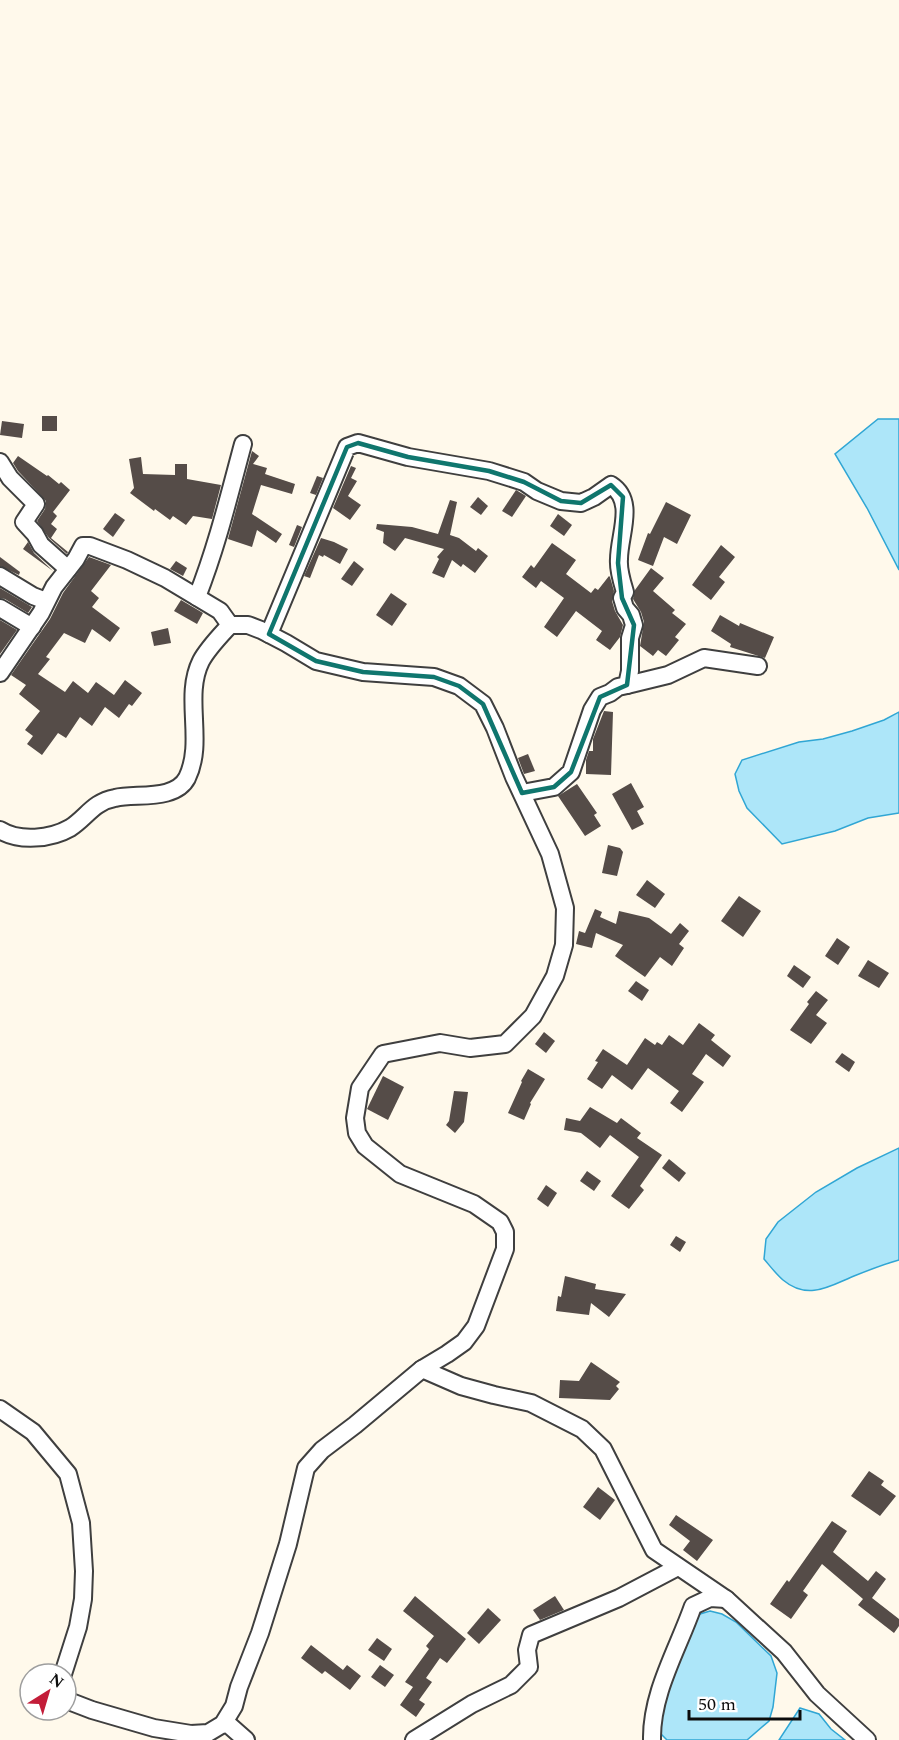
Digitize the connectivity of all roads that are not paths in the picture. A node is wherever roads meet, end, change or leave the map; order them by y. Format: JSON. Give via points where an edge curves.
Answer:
{"nodes":[{"id":1,"x":243,"y":444,"type":"dead end"},
{"id":2,"x":0,"y":462,"type":"edge"},
{"id":3,"x":68,"y":569,"type":"junction"},
{"id":4,"x":0,"y":576,"type":"edge"},
{"id":5,"x":197,"y":597,"type":"junction"},
{"id":6,"x":46,"y":601,"type":"junction"},
{"id":7,"x":0,"y":608,"type":"edge"},
{"id":8,"x":230,"y":625,"type":"junction"},
{"id":9,"x":32,"y":627,"type":"junction"},
{"id":10,"x":269,"y":634,"type":"junction"},
{"id":11,"x":758,"y":666,"type":"dead end"},
{"id":12,"x":0,"y":673,"type":"edge"},
{"id":13,"x":627,"y":685,"type":"junction"},
{"id":14,"x":522,"y":794,"type":"junction"},
{"id":15,"x":0,"y":830,"type":"edge"},
{"id":16,"x":422,"y":1369,"type":"junction"},
{"id":17,"x":0,"y":1409,"type":"edge"},
{"id":18,"x":678,"y":1567,"type":"junction"},
{"id":19,"x":726,"y":1599,"type":"junction"},
{"id":20,"x":67,"y":1662,"type":"edge"},
{"id":21,"x":78,"y":1705,"type":"edge"},
{"id":22,"x":223,"y":1724,"type":"junction"},
{"id":23,"x":246,"y":1740,"type":"edge"},
{"id":24,"x":414,"y":1740,"type":"edge"},
{"id":25,"x":652,"y":1740,"type":"edge"},
{"id":26,"x":867,"y":1740,"type":"edge"}],
"edges":[{"from":1,"to":5,"type":"street","via":[[227,510]]},
{"from":2,"to":3,"type":"street","via":[[36,504],[24,522],[41,545]]},
{"from":3,"to":5,"type":"street","via":[[83,546],[90,546],[165,578]]},
{"from":3,"to":6,"type":"street"},
{"from":4,"to":6,"type":"street"},
{"from":5,"to":8,"type":"street","via":[[220,611]]},
{"from":6,"to":9,"type":"street"},
{"from":7,"to":9,"type":"street"},
{"from":8,"to":10,"type":"street","via":[[248,625]]},
{"from":8,"to":15,"type":"street","via":[[201,661],[195,681],[193,757],[186,780],[172,791],[157,795],[99,803],[72,827],[57,834],[29,838]]},
{"from":9,"to":12,"type":"street"},
{"from":10,"to":13,"type":"street","via":[[347,447],[358,442],[408,457],[489,471],[524,482],[561,501],[581,503],[611,485],[615,488],[623,497],[625,508],[618,562],[625,592],[622,598],[634,626]]},
{"from":10,"to":14,"type":"street","via":[[316,661],[363,672],[434,677],[459,686],[483,704]]},
{"from":11,"to":13,"type":"street","via":[[704,658],[668,675]]},
{"from":13,"to":14,"type":"street","via":[[600,697],[571,772],[554,787]]},
{"from":14,"to":16,"type":"street","via":[[550,854],[565,908],[564,945],[555,976],[533,1016],[505,1044],[470,1048],[440,1043],[383,1054],[360,1088],[355,1118],[357,1133],[365,1146],[400,1174],[474,1204],[500,1222],[505,1232],[505,1249],[476,1326],[464,1342]]},
{"from":16,"to":18,"type":"street","via":[[461,1386],[531,1403],[582,1429],[603,1449],[654,1550]]},
{"from":16,"to":22,"type":"street","via":[[322,1450],[306,1468],[288,1544],[260,1633],[234,1706]]},
{"from":17,"to":20,"type":"street","via":[[33,1432],[68,1474],[81,1523],[83,1599]]},
{"from":18,"to":19,"type":"street"},
{"from":18,"to":24,"type":"street","via":[[531,1635],[529,1667],[511,1685]]},
{"from":19,"to":25,"type":"street","via":[[710,1598],[693,1606],[663,1682],[651,1723]]},
{"from":19,"to":26,"type":"street","via":[[784,1652],[817,1694]]},
{"from":21,"to":22,"type":"street","via":[[154,1728],[191,1734],[208,1733]]},
{"from":22,"to":23,"type":"street"}]}
